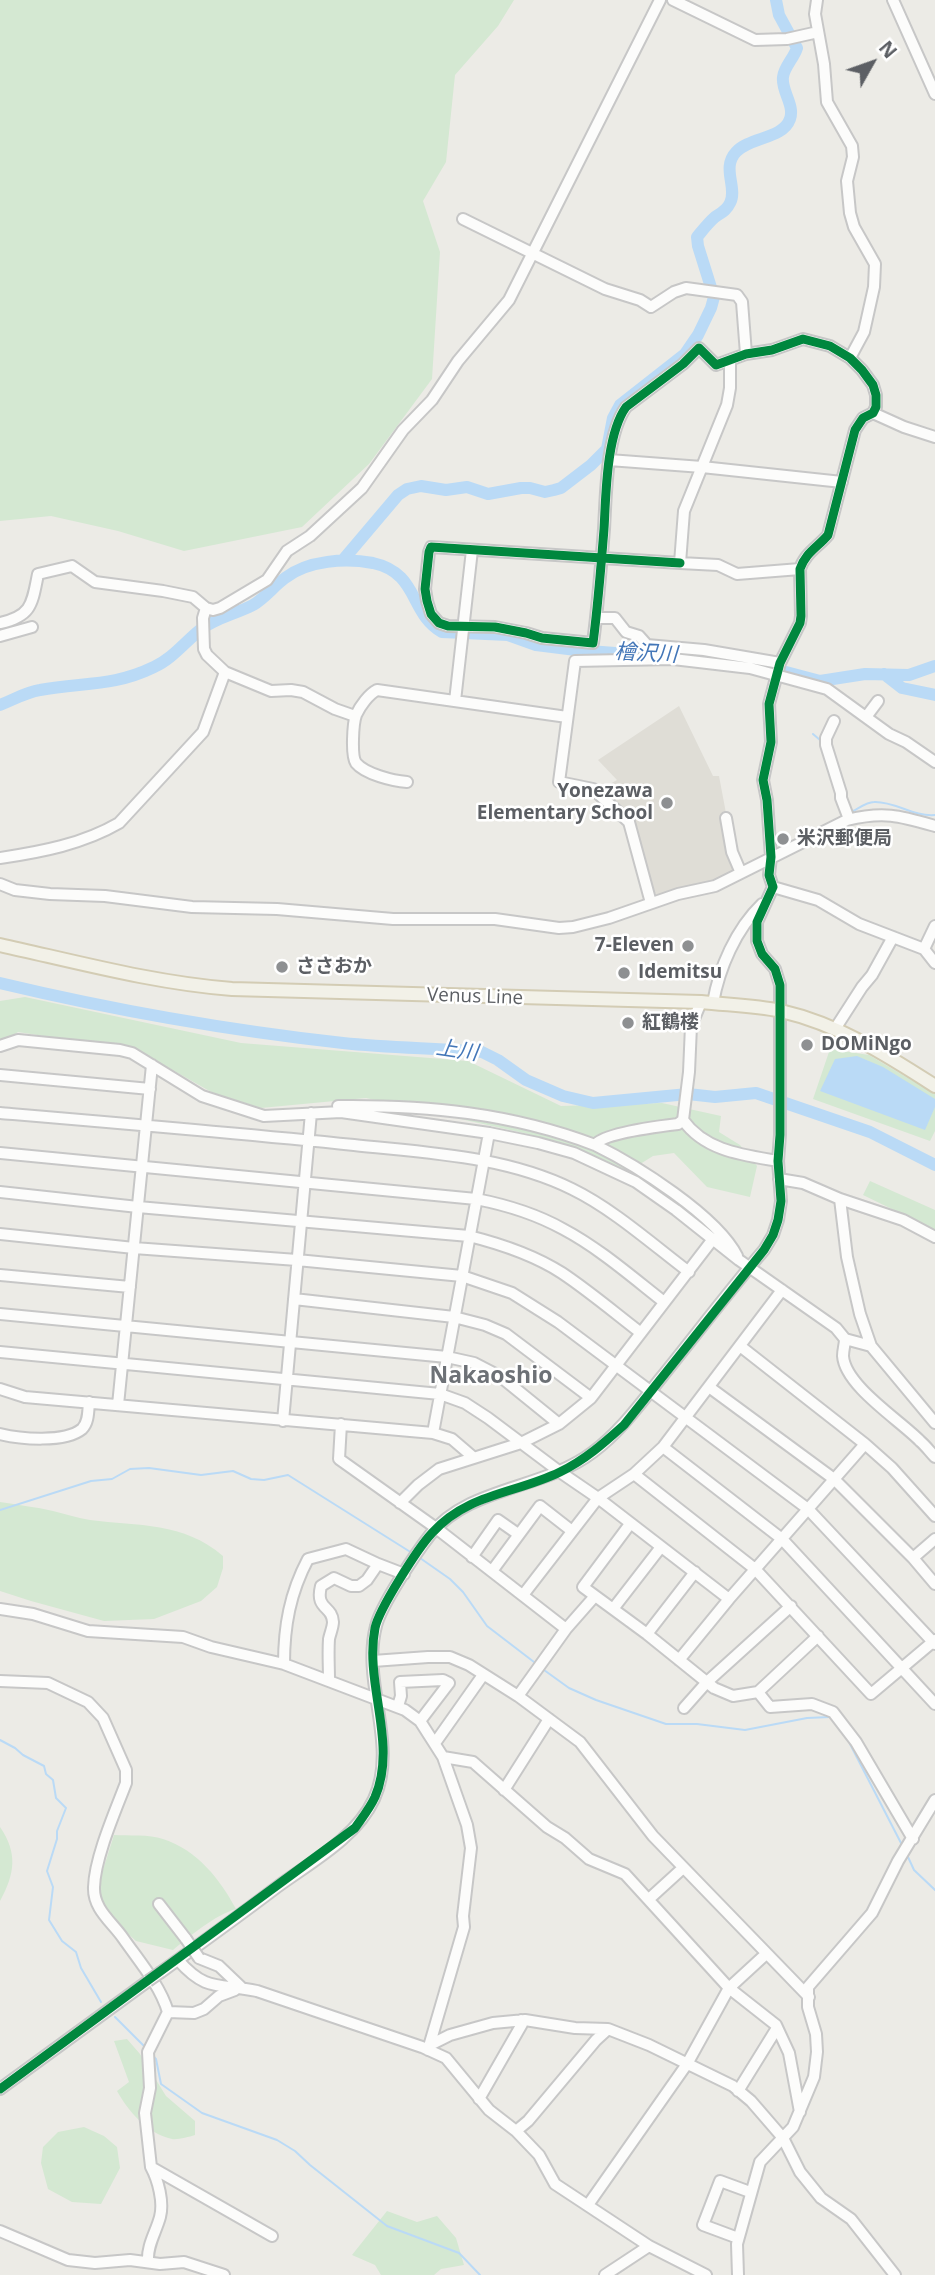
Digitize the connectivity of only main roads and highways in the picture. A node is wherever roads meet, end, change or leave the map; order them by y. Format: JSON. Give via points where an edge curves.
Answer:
{"nodes":[{"id":1,"x":0,"y":945,"type":"edge"},
{"id":2,"x":935,"y":1086,"type":"edge"}],
"edges":[{"from":1,"to":2,"type":"main road","name":"Venus Line","via":[[194,986],[707,1002],[781,1011],[835,1028]]}]}
